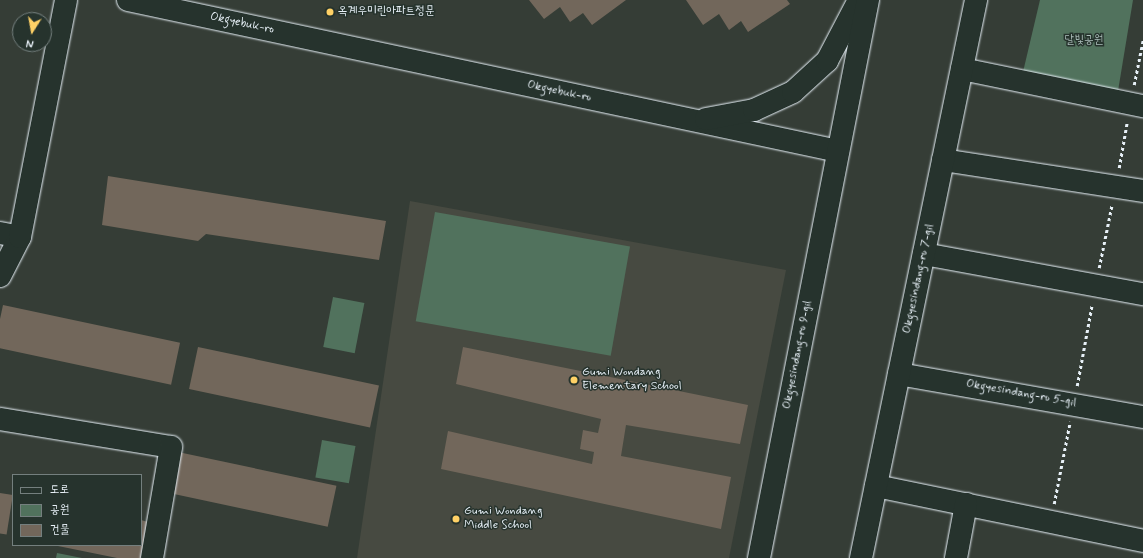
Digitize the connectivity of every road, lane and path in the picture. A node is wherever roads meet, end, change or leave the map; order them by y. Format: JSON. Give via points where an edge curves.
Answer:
{"nodes":[{"id":1,"x":66,"y":0,"type":"edge"},
{"id":2,"x":128,"y":0,"type":"edge"},
{"id":3,"x":859,"y":0,"type":"edge"},
{"id":4,"x":868,"y":0,"type":"edge"},
{"id":5,"x":976,"y":0,"type":"edge"},
{"id":6,"x":962,"y":69,"type":"junction"},
{"id":7,"x":1143,"y":106,"type":"edge"},
{"id":8,"x":673,"y":116,"type":"junction"},
{"id":9,"x":838,"y":152,"type":"junction"},
{"id":10,"x":943,"y":160,"type":"junction"},
{"id":11,"x":1143,"y":191,"type":"edge"},
{"id":12,"x":10,"y":235,"type":"edge"},
{"id":13,"x":924,"y":254,"type":"junction"},
{"id":14,"x":0,"y":276,"type":"edge"},
{"id":15,"x":1143,"y":294,"type":"edge"},
{"id":16,"x":899,"y":374,"type":"junction"},
{"id":17,"x":1143,"y":417,"type":"edge"},
{"id":18,"x":0,"y":419,"type":"edge"},
{"id":19,"x":876,"y":486,"type":"junction"},
{"id":20,"x":966,"y":504,"type":"junction"},
{"id":21,"x":1143,"y":541,"type":"edge"},
{"id":22,"x":152,"y":558,"type":"edge"},
{"id":23,"x":759,"y":558,"type":"edge"},
{"id":24,"x":861,"y":558,"type":"edge"},
{"id":25,"x":956,"y":558,"type":"edge"}],
"edges":[{"from":1,"to":12,"type":"street"},
{"from":2,"to":8,"type":"street","name":"Okgyebuk-ro"},
{"from":3,"to":8,"type":"street","via":[[826,61],[794,92],[754,110],[713,119]]},
{"from":4,"to":9,"type":"street"},
{"from":5,"to":6,"type":"street","name":"Okgyesindang-ro 7-gil"},
{"from":6,"to":7,"type":"street"},
{"from":6,"to":10,"type":"street","name":"Okgyesindang-ro 7-gil"},
{"from":8,"to":9,"type":"street","name":"Okgyebuk-ro"},
{"from":9,"to":23,"type":"street","name":"Okgyesindang-ro 9-gil"},
{"from":10,"to":11,"type":"street"},
{"from":10,"to":13,"type":"street","name":"Okgyesindang-ro 7-gil"},
{"from":12,"to":14,"type":"street"},
{"from":13,"to":15,"type":"street"},
{"from":13,"to":16,"type":"street","name":"Okgyesindang-ro 7-gil"},
{"from":16,"to":17,"type":"street","name":"Okgyesindang-ro 5-gil"},
{"from":16,"to":19,"type":"street","name":"Okgyesindang-ro 7-gil"},
{"from":18,"to":22,"type":"street","via":[[171,447]]},
{"from":19,"to":20,"type":"street"},
{"from":19,"to":24,"type":"street","name":"Okgyesindang-ro 7-gil"},
{"from":20,"to":21,"type":"street"},
{"from":20,"to":25,"type":"street"}]}
